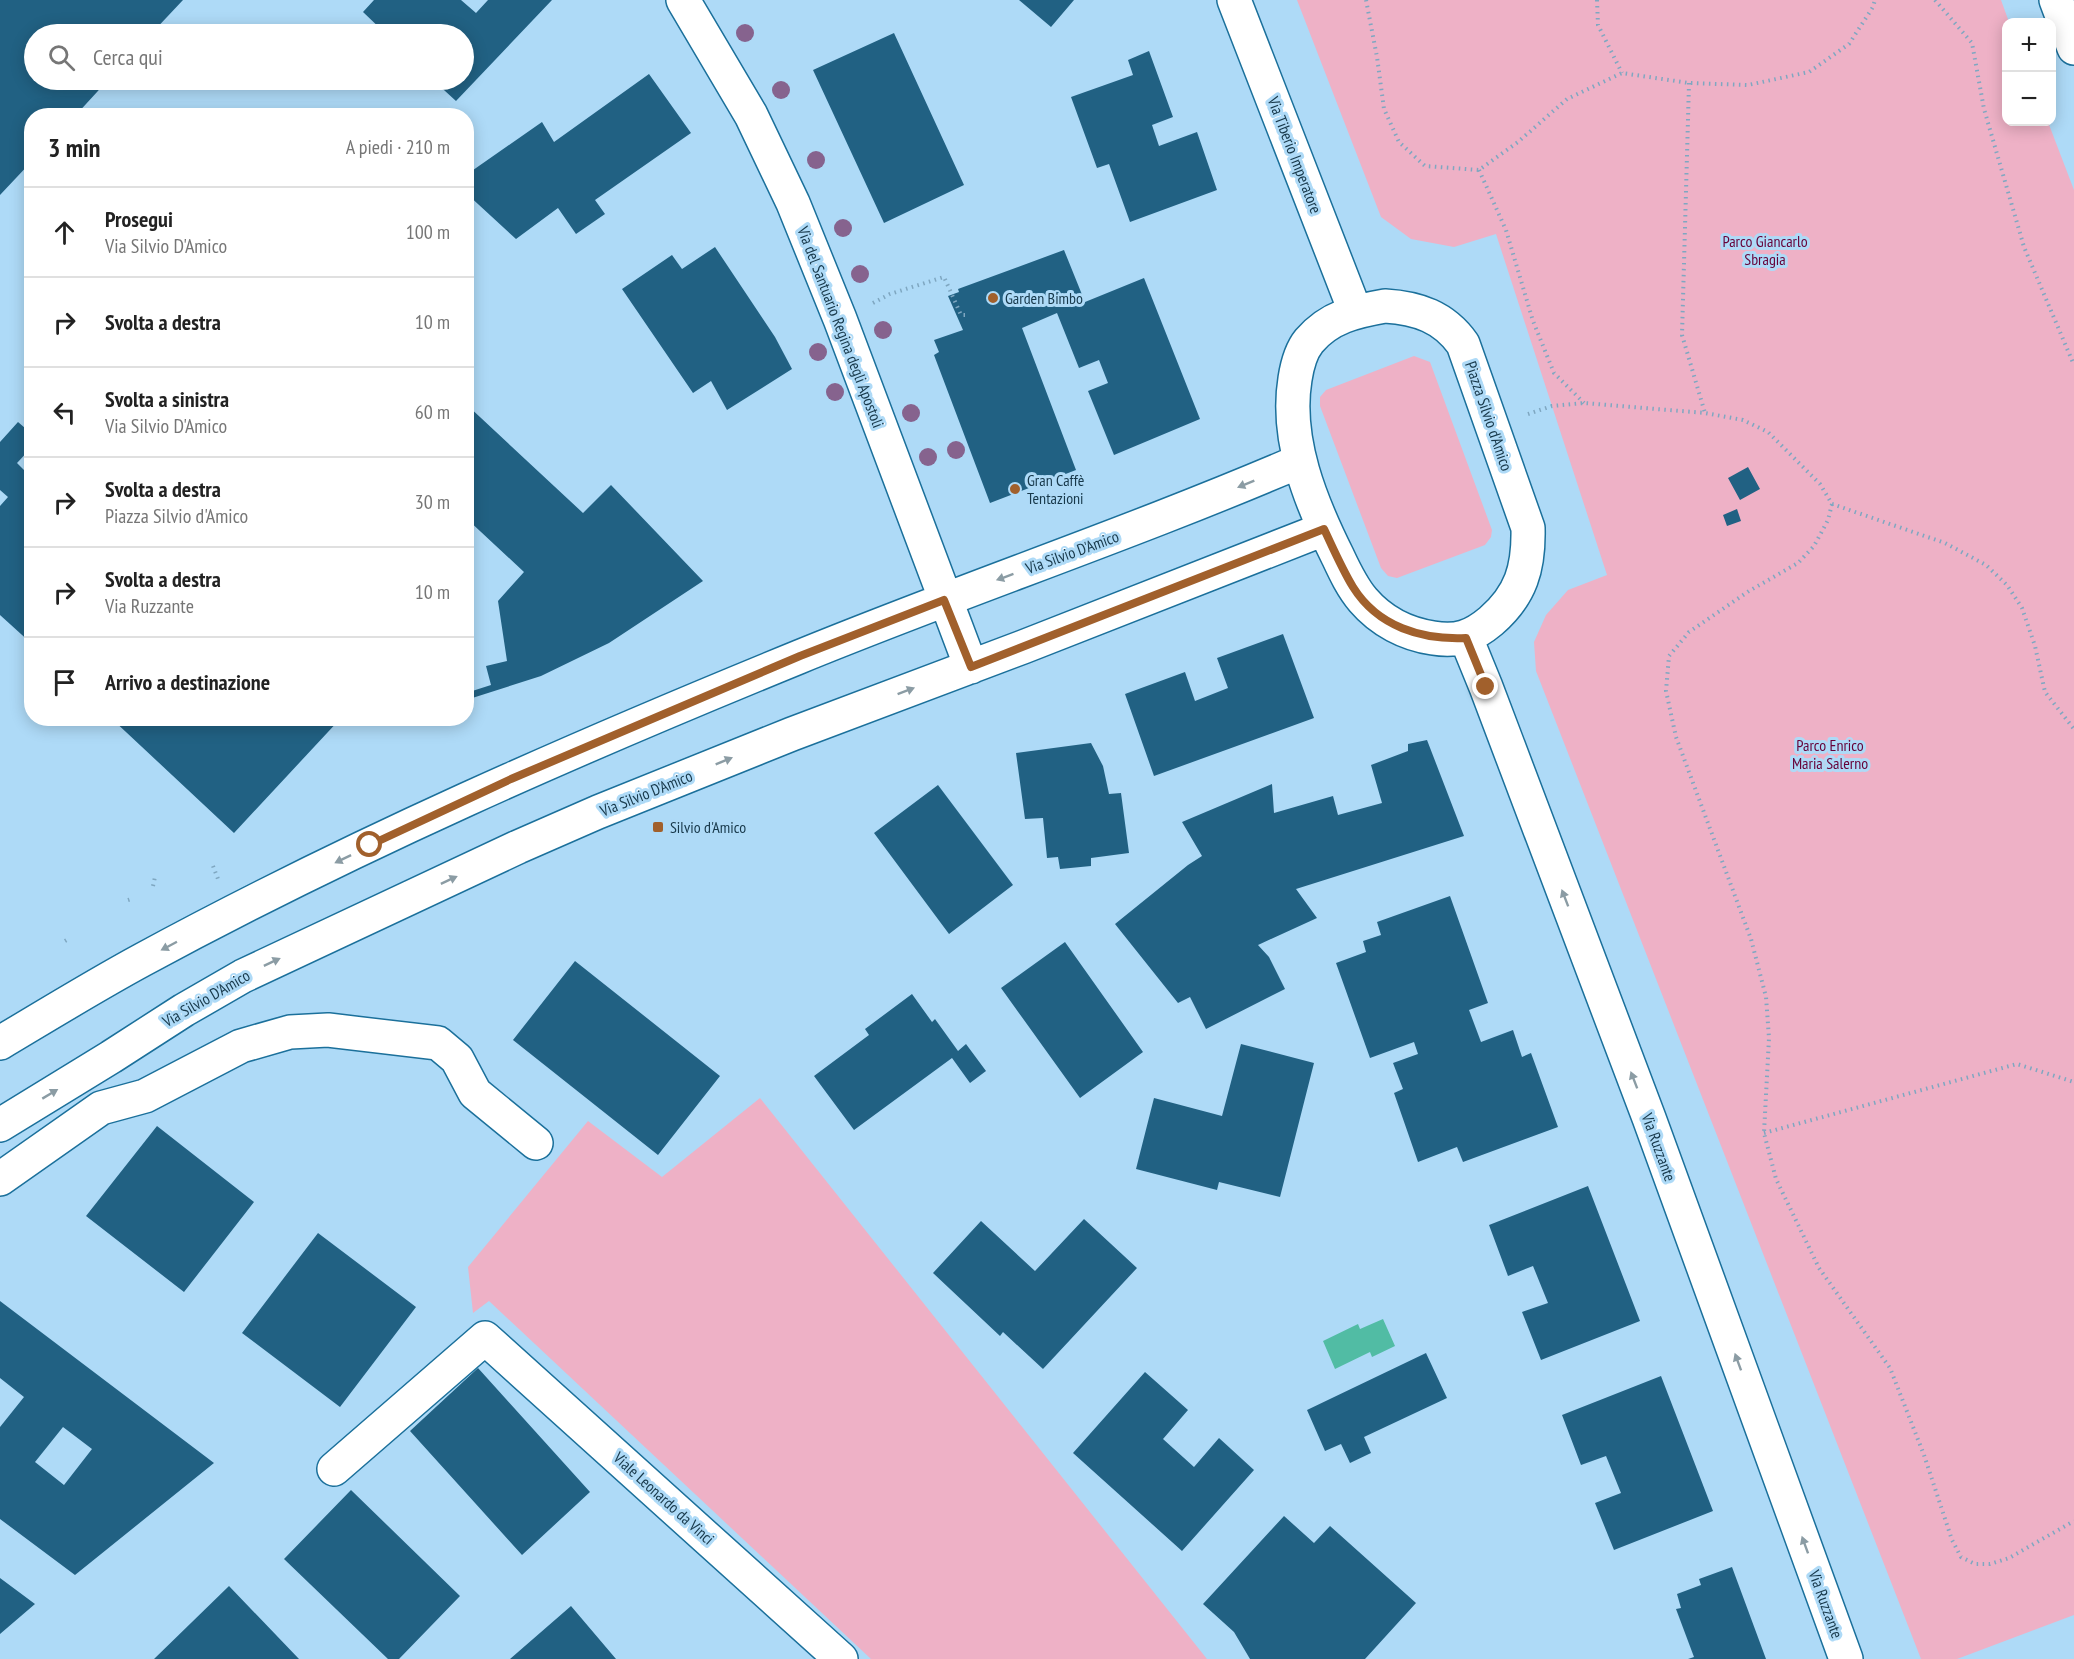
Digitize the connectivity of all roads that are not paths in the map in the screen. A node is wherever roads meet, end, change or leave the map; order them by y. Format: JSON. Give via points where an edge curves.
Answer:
{"nodes":[{"id":1,"x":683,"y":0,"type":"edge"},
{"id":2,"x":1234,"y":0,"type":"edge"},
{"id":3,"x":2056,"y":0,"type":"edge"},
{"id":4,"x":2074,"y":48,"type":"edge"},
{"id":5,"x":1355,"y":311,"type":"junction"},
{"id":6,"x":1300,"y":461,"type":"junction"},
{"id":7,"x":1324,"y":529,"type":"junction"},
{"id":8,"x":944,"y":600,"type":"junction"},
{"id":9,"x":1466,"y":638,"type":"junction"},
{"id":10,"x":971,"y":667,"type":"junction"},
{"id":11,"x":0,"y":1043,"type":"edge"},
{"id":12,"x":0,"y":1125,"type":"edge"},
{"id":13,"x":536,"y":1143,"type":"dead end"},
{"id":14,"x":0,"y":1179,"type":"edge"},
{"id":15,"x":334,"y":1469,"type":"dead end"},
{"id":16,"x":841,"y":1659,"type":"edge"},
{"id":17,"x":1846,"y":1659,"type":"edge"}],
"edges":[{"from":1,"to":8,"type":"street","name":"Via del Santuario Regina degli Apostoli","via":[[751,115],[793,203]]},
{"from":2,"to":5,"type":"street","name":"Via Tiberio Imperatore"},
{"from":3,"to":4,"type":"street"},
{"from":5,"to":6,"type":"street","name":"Piazza Silvio d'Amico","via":[[1320,331],[1308,342],[1298,362],[1293,423]]},
{"from":5,"to":9,"type":"street","name":"Piazza Silvio d'Amico","via":[[1405,307],[1427,313],[1454,332],[1463,344],[1527,528],[1527,559],[1513,598],[1502,612]]},
{"from":6,"to":7,"type":"street","name":"Piazza Silvio d'Amico"},
{"from":6,"to":8,"type":"street","name":"Via Silvio D'Amico","one_way":true},
{"from":7,"to":9,"type":"street","name":"Piazza Silvio d'Amico","via":[[1353,588],[1376,614],[1393,625],[1427,637]]},
{"from":7,"to":10,"type":"street","name":"Via Silvio D'Amico"},
{"from":8,"to":10,"type":"street","name":"Via del Santuario Regina degli Apostoli"},
{"from":8,"to":11,"type":"street","name":"Via Silvio D'Amico","one_way":true,"via":[[800,656],[511,779],[234,912]]},
{"from":17,"to":9,"type":"street","name":"Via Ruzzante","one_way":true,"via":[[1645,1107]]},
{"from":12,"to":10,"type":"street","name":"Via Silvio D'Amico","one_way":true,"via":[[191,1005],[271,962],[598,812]]},
{"from":13,"to":14,"type":"street","via":[[475,1093],[457,1059],[438,1043],[309,1030],[241,1046],[145,1096],[101,1108]]},
{"from":15,"to":16,"type":"street","name":"Viale Leonardo da Vinci","via":[[485,1338]]}]}
